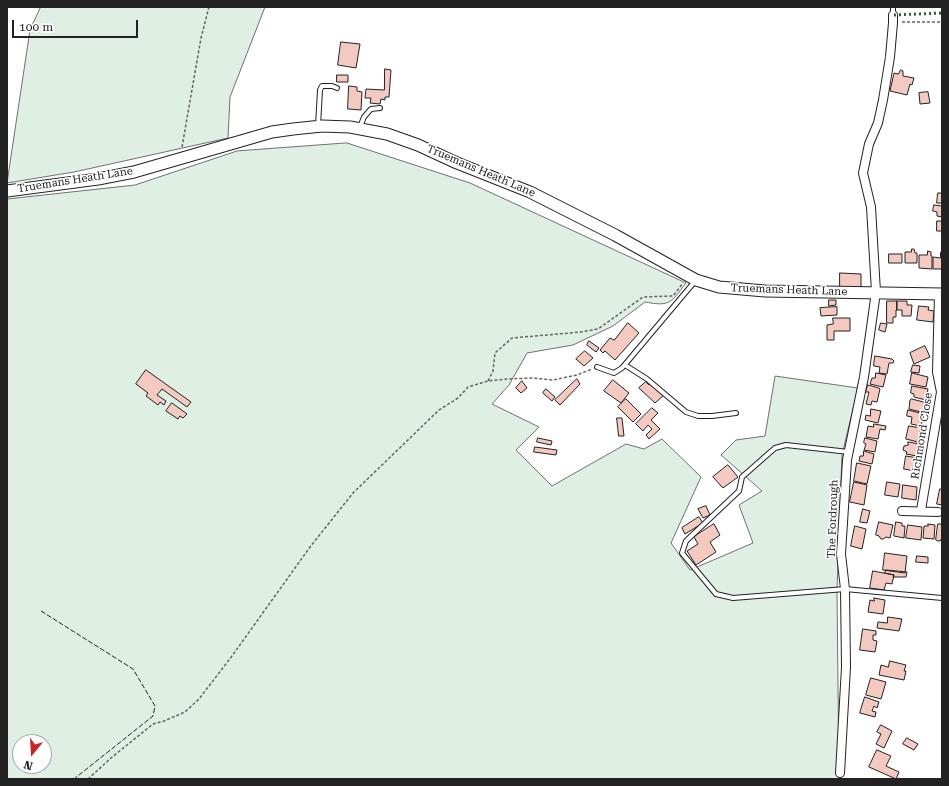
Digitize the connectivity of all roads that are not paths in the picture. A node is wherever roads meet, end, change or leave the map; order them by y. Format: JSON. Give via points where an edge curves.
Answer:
{"nodes":[{"id":1,"x":893,"y":15,"type":"edge"},
{"id":2,"x":337,"y":88,"type":"dead end"},
{"id":3,"x":380,"y":108,"type":"dead end"},
{"id":4,"x":318,"y":126,"type":"junction"},
{"id":5,"x":359,"y":129,"type":"junction"},
{"id":6,"x":7,"y":191,"type":"edge"},
{"id":7,"x":696,"y":280,"type":"junction"},
{"id":8,"x":876,"y":292,"type":"junction"},
{"id":9,"x":940,"y":294,"type":"edge"},
{"id":10,"x":625,"y":365,"type":"junction"},
{"id":11,"x":597,"y":367,"type":"road end"},
{"id":12,"x":736,"y":413,"type":"dead end"},
{"id":13,"x":849,"y":452,"type":"junction"},
{"id":14,"x":921,"y":510,"type":"junction"},
{"id":15,"x":902,"y":511,"type":"dead end"},
{"id":16,"x":940,"y":512,"type":"edge"},
{"id":17,"x":845,"y":589,"type":"junction"},
{"id":18,"x":942,"y":598,"type":"edge"},
{"id":19,"x":840,"y":773,"type":"dead end"}],
"edges":[{"from":1,"to":8,"type":"street","name":"The Fordrough","via":[[883,100],[863,173],[871,207]]},
{"from":2,"to":4,"type":"lane","via":[[322,86],[320,90]]},
{"from":3,"to":5,"type":"lane","via":[[371,109]]},
{"from":4,"to":5,"type":"street","name":"Truemans Heath Lane"},
{"from":4,"to":6,"type":"street","name":"Truemans Heath Lane","via":[[272,132],[134,172]]},
{"from":5,"to":7,"type":"street","name":"Truemans Heath Lane","via":[[387,134],[418,145],[530,192]]},
{"from":7,"to":8,"type":"street","name":"Truemans Heath Lane","via":[[719,287],[765,291]]},
{"from":7,"to":10,"type":"lane"},
{"from":8,"to":9,"type":"street","name":"Truemans Heath Lane"},
{"from":8,"to":13,"type":"street","name":"The Fordrough","via":[[864,377]]},
{"from":9,"to":14,"type":"street","name":"Richmond Close","via":[[937,372],[941,392]]},
{"from":10,"to":11,"type":"lane","via":[[614,373]]},
{"from":10,"to":12,"type":"lane","via":[[647,378],[686,412],[698,416]]},
{"from":13,"to":17,"type":"street","name":"The Fordrough","via":[[841,554]]},
{"from":13,"to":17,"type":"lane","via":[[786,445],[775,448],[742,477],[738,491],[686,541],[682,553],[716,594],[734,598]]},
{"from":14,"to":15,"type":"street"},
{"from":14,"to":16,"type":"street"},
{"from":17,"to":18,"type":"lane"},
{"from":17,"to":19,"type":"street","name":"The Fordrough","via":[[846,667]]}]}
